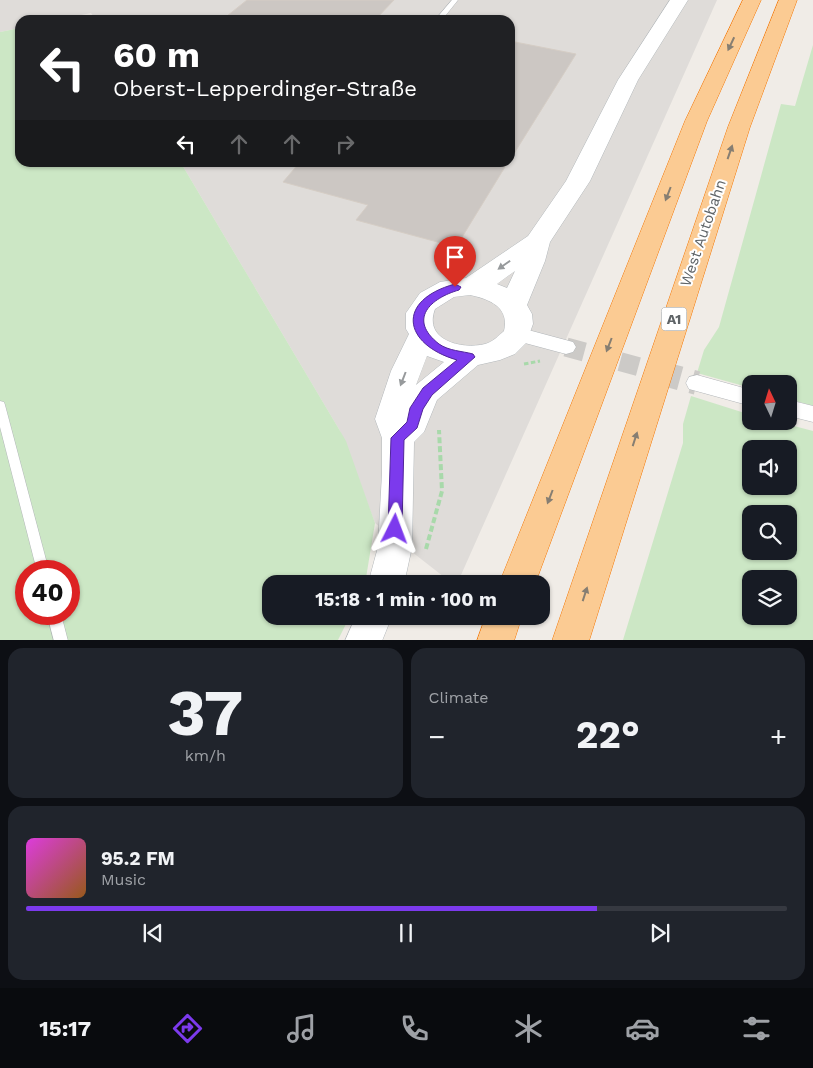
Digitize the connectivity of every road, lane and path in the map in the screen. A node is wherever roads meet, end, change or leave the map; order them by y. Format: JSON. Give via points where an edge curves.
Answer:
{"nodes":[{"id":1,"x":455,"y":0,"type":"edge"},
{"id":2,"x":679,"y":0,"type":"edge"},
{"id":3,"x":752,"y":0,"type":"edge"},
{"id":4,"x":788,"y":0,"type":"edge"},
{"id":5,"x":442,"y":15,"type":"edge"},
{"id":6,"x":537,"y":242,"type":"junction"},
{"id":7,"x":472,"y":287,"type":"junction"},
{"id":8,"x":513,"y":306,"type":"junction"},
{"id":9,"x":422,"y":334,"type":"junction"},
{"id":10,"x":517,"y":334,"type":"junction"},
{"id":11,"x":566,"y":347,"type":"tunnel mouth"},
{"id":12,"x":469,"y":357,"type":"junction"},
{"id":13,"x":542,"y":360,"type":"dead end"},
{"id":14,"x":521,"y":364,"type":"dead end"},
{"id":15,"x":697,"y":383,"type":"tunnel mouth"},
{"id":16,"x":742,"y":396,"type":"edge"},
{"id":17,"x":0,"y":404,"type":"edge"},
{"id":18,"x":798,"y":410,"type":"edge"},
{"id":19,"x":813,"y":414,"type":"edge"},
{"id":20,"x":439,"y":426,"type":"dead end"},
{"id":21,"x":398,"y":438,"type":"junction"},
{"id":22,"x":424,"y":556,"type":"dead end"},
{"id":23,"x":40,"y":560,"type":"edge"},
{"id":24,"x":388,"y":575,"type":"edge"},
{"id":25,"x":520,"y":575,"type":"edge"},
{"id":26,"x":57,"y":625,"type":"edge"},
{"id":27,"x":370,"y":625,"type":"edge"},
{"id":28,"x":501,"y":625,"type":"edge"},
{"id":29,"x":61,"y":640,"type":"edge"},
{"id":30,"x":363,"y":640,"type":"edge"},
{"id":31,"x":495,"y":640,"type":"edge"},
{"id":32,"x":570,"y":640,"type":"edge"}],
"edges":[{"from":1,"to":5,"type":"lane"},
{"from":2,"to":6,"type":"street","via":[[628,80],[578,181]]},
{"from":3,"to":25,"type":"highway","one_way":true,"via":[[696,121]]},
{"from":32,"to":4,"type":"highway","name":"West Autobahn","number":"A1","one_way":true,"via":[[739,126]]},
{"from":6,"to":7,"type":"street","one_way":true},
{"from":6,"to":8,"type":"street"},
{"from":7,"to":8,"type":"street","via":[[491,291]]},
{"from":7,"to":9,"type":"street","via":[[455,287],[428,300],[420,310],[418,322]]},
{"from":8,"to":10,"type":"street","via":[[519,315]]},
{"from":9,"to":12,"type":"street","via":[[436,348]]},
{"from":9,"to":21,"type":"street","one_way":true,"via":[[390,418]]},
{"from":10,"to":11,"type":"street"},
{"from":10,"to":12,"type":"street","via":[[510,345],[499,352]]},
{"from":12,"to":21,"type":"street","via":[[427,392],[417,408],[413,424]]},
{"from":13,"to":14,"type":"path"},
{"from":15,"to":16,"type":"street"},
{"from":17,"to":23,"type":"lane"},
{"from":18,"to":19,"type":"street"},
{"from":20,"to":22,"type":"path","via":[[442,491]]},
{"from":21,"to":24,"type":"street","via":[[395,547]]},
{"from":26,"to":29,"type":"lane"},
{"from":27,"to":30,"type":"street"},
{"from":28,"to":31,"type":"highway"}]}
